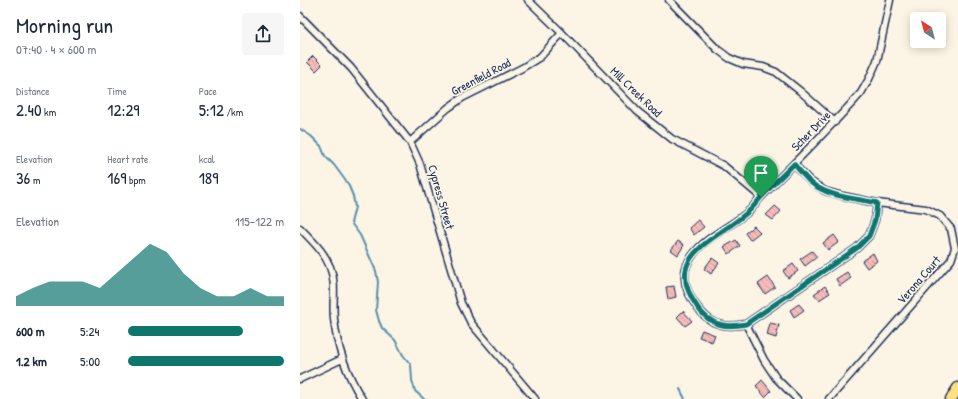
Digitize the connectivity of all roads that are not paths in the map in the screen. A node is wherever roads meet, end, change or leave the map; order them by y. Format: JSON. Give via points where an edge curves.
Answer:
{"nodes":[{"id":1,"x":528,"y":0,"type":"edge"},
{"id":2,"x":669,"y":0,"type":"edge"},
{"id":3,"x":890,"y":0,"type":"edge"},
{"id":4,"x":300,"y":16,"type":"edge"},
{"id":5,"x":562,"y":33,"type":"junction"},
{"id":6,"x":835,"y":122,"type":"junction"},
{"id":7,"x":410,"y":142,"type":"junction"},
{"id":8,"x":794,"y":164,"type":"junction"},
{"id":9,"x":761,"y":197,"type":"junction"},
{"id":10,"x":877,"y":203,"type":"junction"},
{"id":11,"x":300,"y":228,"type":"edge"},
{"id":12,"x":746,"y":324,"type":"junction"},
{"id":13,"x":342,"y":359,"type":"junction"},
{"id":14,"x":300,"y":379,"type":"edge"},
{"id":15,"x":958,"y":388,"type":"edge"},
{"id":16,"x":362,"y":399,"type":"edge"},
{"id":17,"x":535,"y":399,"type":"edge"},
{"id":18,"x":797,"y":399,"type":"edge"},
{"id":19,"x":829,"y":399,"type":"edge"},
{"id":20,"x":951,"y":399,"type":"edge"}],
"edges":[{"from":1,"to":5,"type":"street","name":"Mill Creek Road"},
{"from":2,"to":6,"type":"street","via":[[729,58],[776,72]]},
{"from":3,"to":6,"type":"street","name":"Scher Drive","via":[[877,61],[861,93]]},
{"from":4,"to":7,"type":"street","name":"Cypress Street","via":[[351,68]]},
{"from":5,"to":7,"type":"street","name":"Greenfield Road","via":[[540,57],[462,98]]},
{"from":5,"to":9,"type":"street","name":"Mill Creek Road","via":[[637,111],[672,139],[724,166]]},
{"from":6,"to":8,"type":"street","name":"Scher Drive"},
{"from":7,"to":17,"type":"street","name":"Cypress Street","via":[[420,164],[461,303],[471,323]]},
{"from":8,"to":9,"type":"street","name":"Scher Drive"},
{"from":8,"to":10,"type":"street","name":"Verona Court","via":[[810,181],[825,191]]},
{"from":9,"to":12,"type":"street","name":"Scher Drive","via":[[749,210],[699,248],[689,261],[684,275],[686,289],[704,317],[731,327]]},
{"from":10,"to":12,"type":"street","name":"Scher Drive","via":[[875,220],[869,236],[857,248]]},
{"from":10,"to":19,"type":"street","name":"Verona Court","via":[[926,209],[940,216],[951,229],[955,248],[951,260]]},
{"from":11,"to":13,"type":"street","via":[[317,246],[330,266],[334,278],[334,318]]},
{"from":12,"to":18,"type":"street","via":[[776,378]]},
{"from":13,"to":14,"type":"street"},
{"from":13,"to":16,"type":"street"},
{"from":15,"to":20,"type":"main road"}]}
